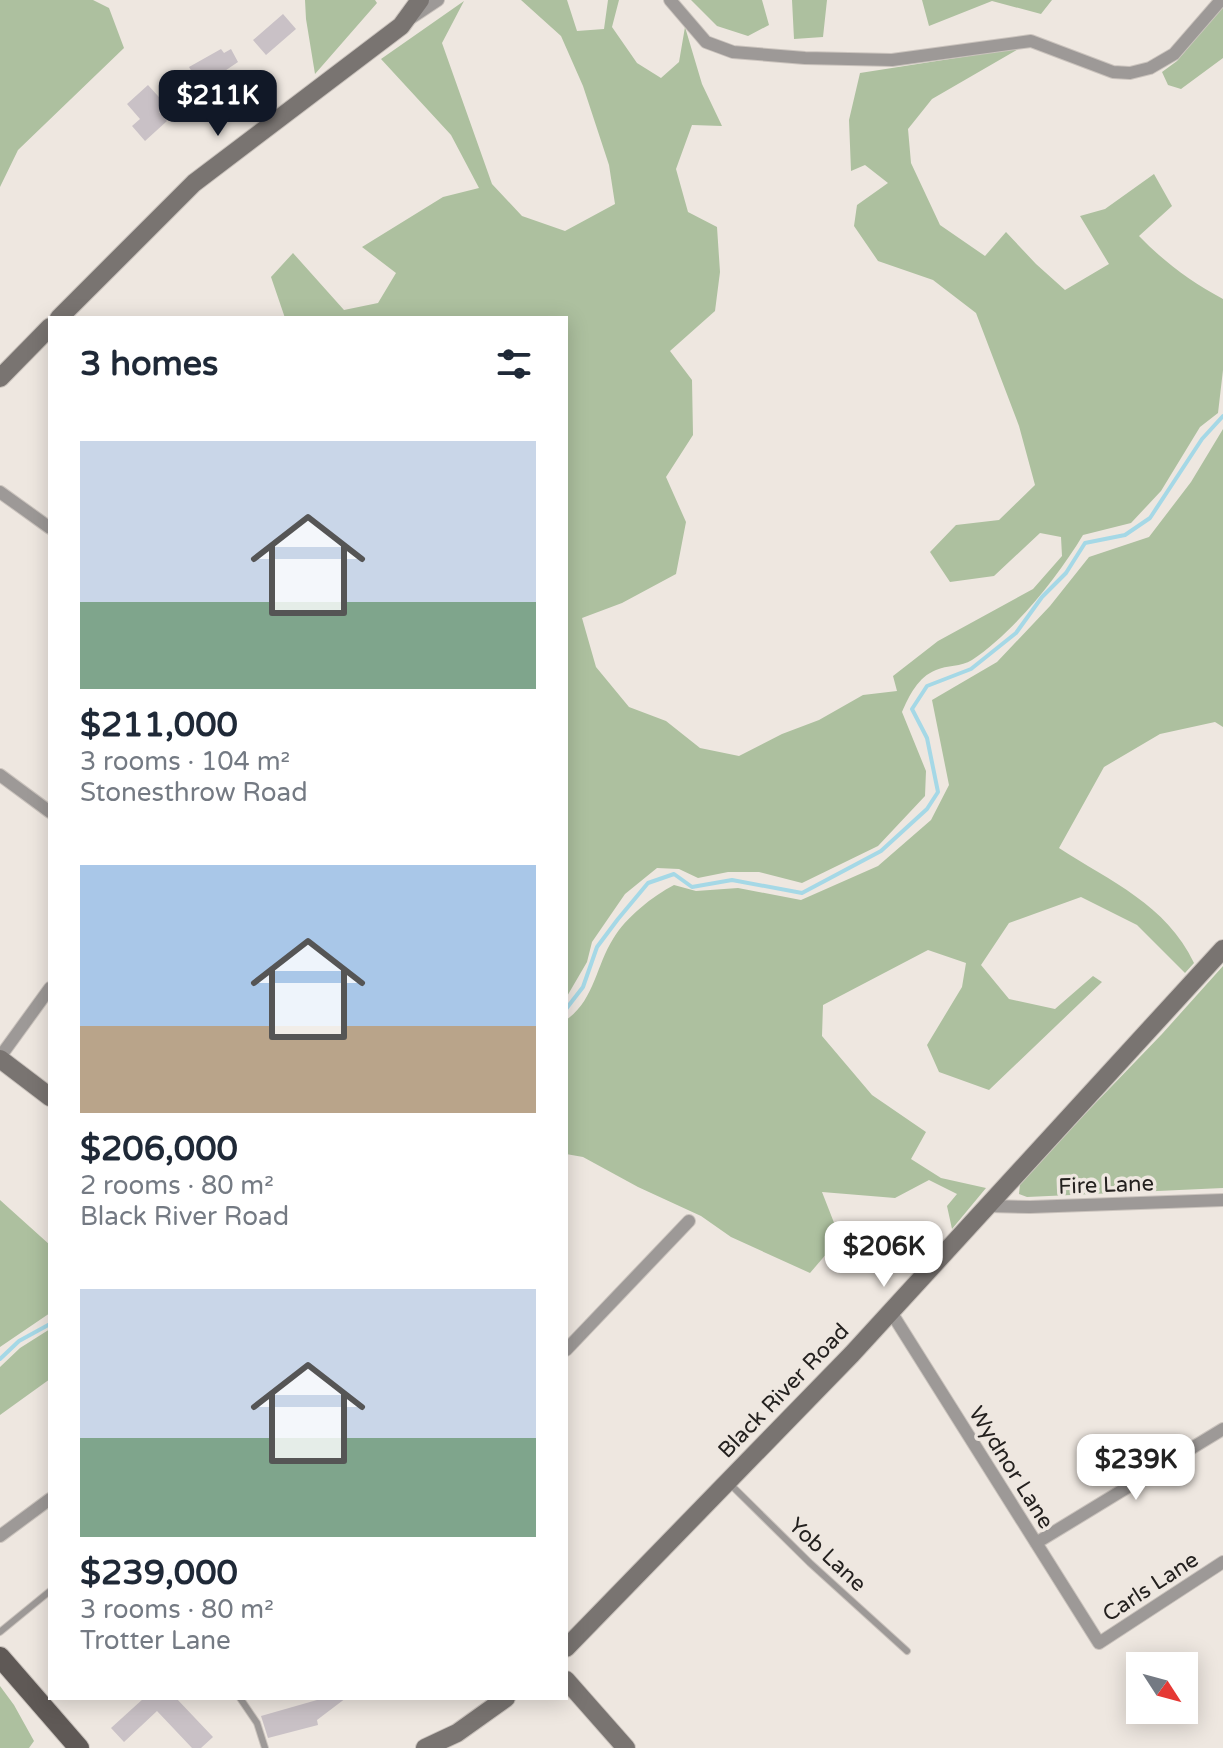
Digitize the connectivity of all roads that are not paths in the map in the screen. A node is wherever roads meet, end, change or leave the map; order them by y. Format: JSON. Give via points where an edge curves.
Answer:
{"nodes":[{"id":1,"x":420,"y":0,"type":"edge"},
{"id":2,"x":438,"y":0,"type":"edge"},
{"id":3,"x":670,"y":0,"type":"edge"},
{"id":4,"x":1221,"y":0,"type":"edge"},
{"id":5,"x":401,"y":26,"type":"junction"},
{"id":6,"x":61,"y":316,"type":"edge"},
{"id":7,"x":48,"y":329,"type":"edge"},
{"id":8,"x":0,"y":378,"type":"edge"},
{"id":9,"x":0,"y":492,"type":"edge"},
{"id":10,"x":48,"y":527,"type":"edge"},
{"id":11,"x":0,"y":775,"type":"edge"},
{"id":12,"x":48,"y":811,"type":"edge"},
{"id":13,"x":1223,"y":949,"type":"edge"},
{"id":14,"x":48,"y":991,"type":"edge"},
{"id":15,"x":0,"y":1058,"type":"edge"},
{"id":16,"x":48,"y":1095,"type":"edge"},
{"id":17,"x":1223,"y":1200,"type":"edge"},
{"id":18,"x":989,"y":1206,"type":"junction"},
{"id":19,"x":689,"y":1221,"type":"dead end"},
{"id":20,"x":891,"y":1312,"type":"junction"},
{"id":21,"x":568,"y":1348,"type":"edge"},
{"id":22,"x":1223,"y":1429,"type":"edge"},
{"id":23,"x":727,"y":1482,"type":"junction"},
{"id":24,"x":48,"y":1500,"type":"edge"},
{"id":25,"x":0,"y":1536,"type":"edge"},
{"id":26,"x":1036,"y":1543,"type":"junction"},
{"id":27,"x":1223,"y":1562,"type":"edge"},
{"id":28,"x":48,"y":1593,"type":"edge"},
{"id":29,"x":0,"y":1632,"type":"edge"},
{"id":30,"x":1099,"y":1643,"type":"joint"},
{"id":31,"x":568,"y":1646,"type":"edge"},
{"id":32,"x":907,"y":1651,"type":"dead end"},
{"id":33,"x":0,"y":1657,"type":"edge"},
{"id":34,"x":568,"y":1682,"type":"edge"},
{"id":35,"x":241,"y":1700,"type":"edge"},
{"id":36,"x":503,"y":1700,"type":"edge"},
{"id":37,"x":79,"y":1748,"type":"edge"},
{"id":38,"x":265,"y":1748,"type":"edge"},
{"id":39,"x":425,"y":1748,"type":"edge"},
{"id":40,"x":626,"y":1748,"type":"edge"}],
"edges":[{"from":1,"to":5,"type":"street"},
{"from":2,"to":5,"type":"street"},
{"from":3,"to":4,"type":"street","via":[[706,42],[733,52],[892,60],[1031,41],[1113,72],[1130,73],[1174,54]]},
{"from":5,"to":6,"type":"street","via":[[194,183]]},
{"from":7,"to":8,"type":"street"},
{"from":9,"to":10,"type":"street"},
{"from":11,"to":12,"type":"street"},
{"from":13,"to":18,"type":"street","name":"Black River Road"},
{"from":14,"to":15,"type":"street"},
{"from":15,"to":16,"type":"street"},
{"from":17,"to":18,"type":"street","name":"Fire Lane"},
{"from":18,"to":20,"type":"street","name":"Black River Road"},
{"from":19,"to":21,"type":"street"},
{"from":20,"to":23,"type":"street","name":"Black River Road"},
{"from":20,"to":26,"type":"street","name":"Wydnor Lane"},
{"from":22,"to":26,"type":"street"},
{"from":23,"to":31,"type":"street","name":"Black River Road"},
{"from":23,"to":32,"type":"lane","name":"Yob Lane"},
{"from":24,"to":25,"type":"street"},
{"from":26,"to":30,"type":"street","name":"Wydnor Lane"},
{"from":27,"to":30,"type":"street","name":"Carls Lane"},
{"from":28,"to":29,"type":"lane"},
{"from":33,"to":37,"type":"main road"},
{"from":34,"to":40,"type":"street"},
{"from":35,"to":38,"type":"lane"},
{"from":36,"to":39,"type":"street"}]}
